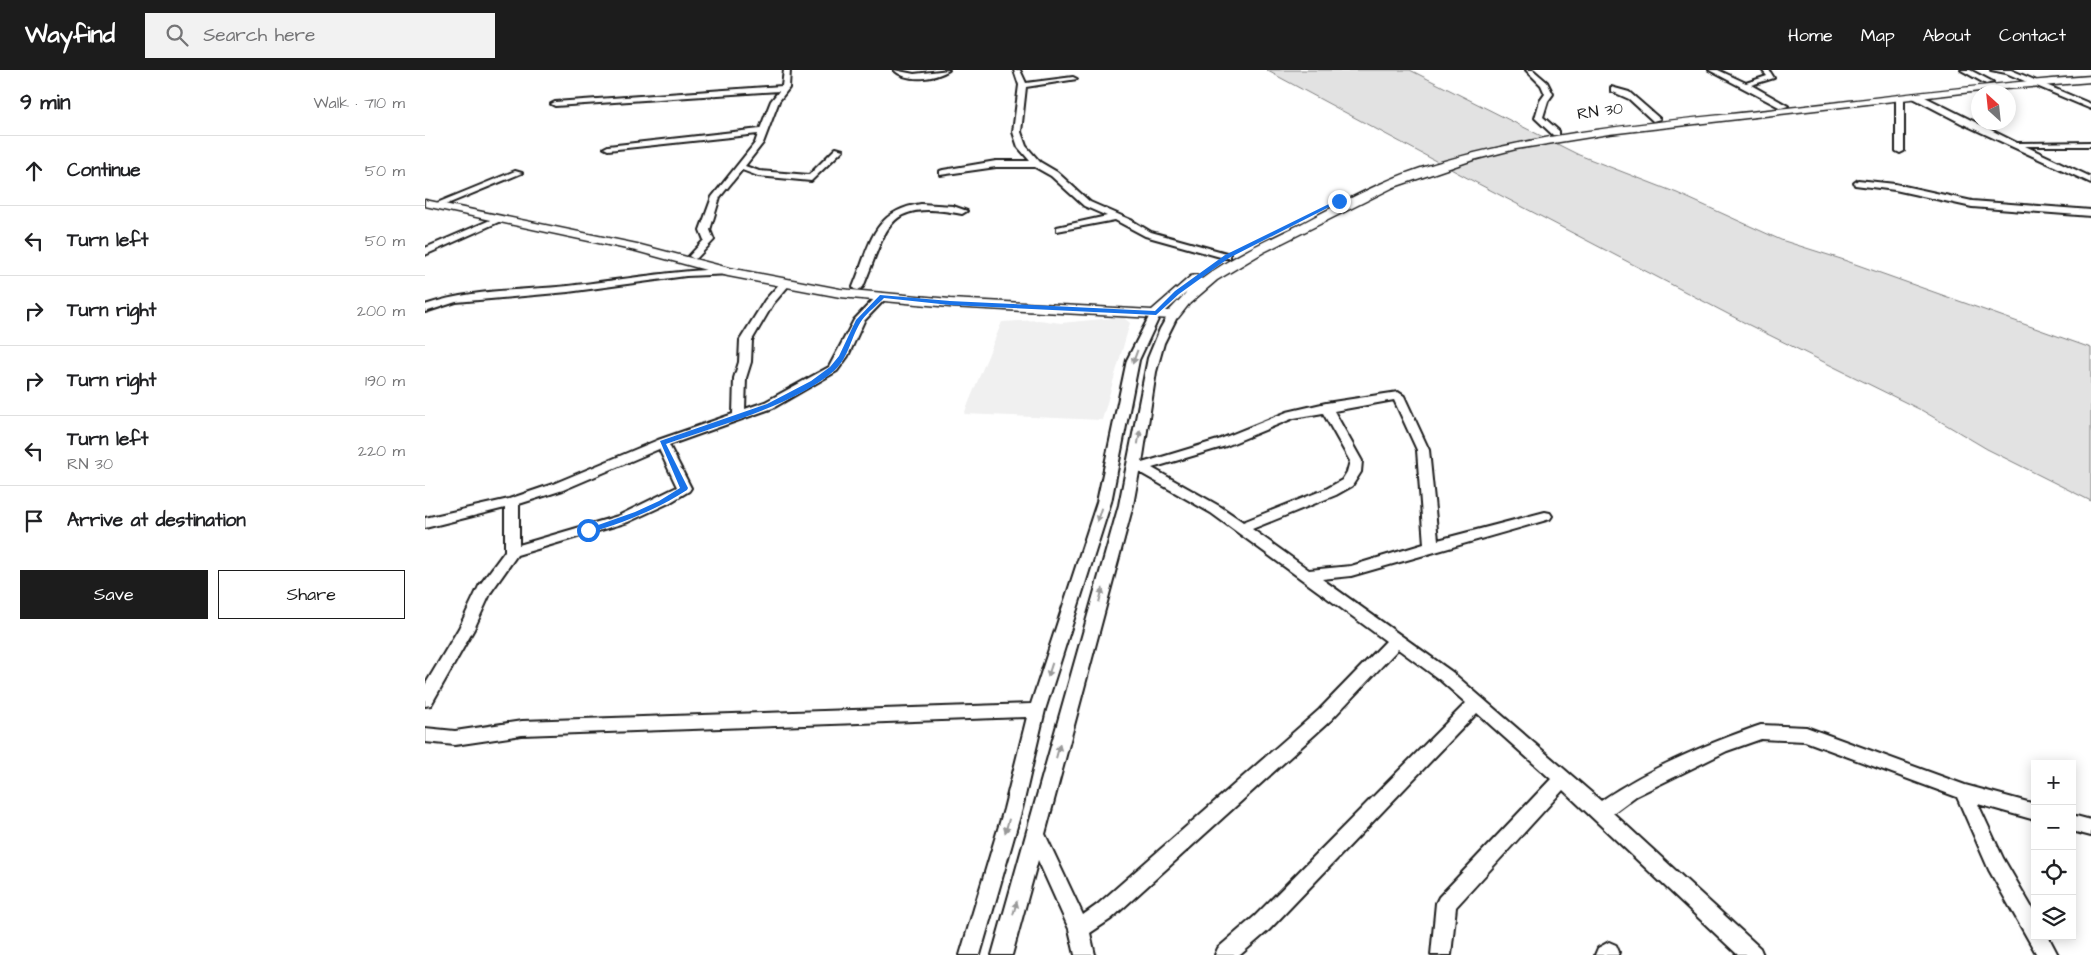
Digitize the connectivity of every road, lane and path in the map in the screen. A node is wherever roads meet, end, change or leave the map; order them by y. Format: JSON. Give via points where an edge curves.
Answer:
{"nodes":[{"id":1,"x":787,"y":70,"type":"edge"},
{"id":2,"x":897,"y":70,"type":"edge"},
{"id":3,"x":946,"y":70,"type":"edge"},
{"id":4,"x":1017,"y":70,"type":"edge"},
{"id":5,"x":1529,"y":70,"type":"edge"},
{"id":6,"x":1712,"y":70,"type":"edge"},
{"id":7,"x":1765,"y":70,"type":"edge"},
{"id":8,"x":1965,"y":70,"type":"edge"},
{"id":9,"x":1994,"y":70,"type":"edge"},
{"id":10,"x":2007,"y":71,"type":"edge"},
{"id":11,"x":2091,"y":75,"type":"edge"},
{"id":12,"x":1073,"y":79,"type":"dead end"},
{"id":13,"x":2091,"y":79,"type":"edge"},
{"id":14,"x":2030,"y":80,"type":"junction"},
{"id":15,"x":1989,"y":82,"type":"junction"},
{"id":16,"x":1745,"y":84,"type":"junction"},
{"id":17,"x":1023,"y":85,"type":"junction"},
{"id":18,"x":785,"y":88,"type":"junction"},
{"id":19,"x":1614,"y":89,"type":"dead end"},
{"id":20,"x":1916,"y":96,"type":"junction"},
{"id":21,"x":1900,"y":98,"type":"junction"},
{"id":22,"x":555,"y":104,"type":"dead end"},
{"id":23,"x":1783,"y":106,"type":"junction"},
{"id":24,"x":2091,"y":107,"type":"edge"},
{"id":25,"x":1656,"y":119,"type":"junction"},
{"id":26,"x":764,"y":131,"type":"junction"},
{"id":27,"x":1556,"y":132,"type":"junction"},
{"id":28,"x":2012,"y":143,"type":"junction"},
{"id":29,"x":2091,"y":144,"type":"edge"},
{"id":30,"x":608,"y":148,"type":"dead end"},
{"id":31,"x":839,"y":150,"type":"dead end"},
{"id":32,"x":1900,"y":151,"type":"dead end"},
{"id":33,"x":1037,"y":164,"type":"junction"},
{"id":34,"x":741,"y":167,"type":"junction"},
{"id":35,"x":751,"y":172,"type":"junction"},
{"id":36,"x":518,"y":173,"type":"dead end"},
{"id":37,"x":943,"y":173,"type":"dead end"},
{"id":38,"x":733,"y":176,"type":"junction"},
{"id":39,"x":2091,"y":180,"type":"edge"},
{"id":40,"x":1858,"y":183,"type":"dead end"},
{"id":41,"x":431,"y":204,"type":"edge"},
{"id":42,"x":962,"y":211,"type":"dead end"},
{"id":43,"x":2091,"y":213,"type":"edge"},
{"id":44,"x":1116,"y":217,"type":"junction"},
{"id":45,"x":498,"y":220,"type":"junction"},
{"id":46,"x":1060,"y":229,"type":"dead end"},
{"id":47,"x":637,"y":248,"type":"junction"},
{"id":48,"x":425,"y":252,"type":"edge"},
{"id":49,"x":694,"y":256,"type":"junction"},
{"id":50,"x":1227,"y":256,"type":"junction"},
{"id":51,"x":728,"y":272,"type":"junction"},
{"id":52,"x":786,"y":283,"type":"junction"},
{"id":53,"x":858,"y":287,"type":"junction"},
{"id":54,"x":882,"y":296,"type":"junction"},
{"id":55,"x":425,"y":309,"type":"edge"},
{"id":56,"x":1168,"y":310,"type":"junction"},
{"id":57,"x":1326,"y":408,"type":"junction"},
{"id":58,"x":739,"y":416,"type":"junction"},
{"id":59,"x":662,"y":442,"type":"junction"},
{"id":60,"x":1138,"y":466,"type":"junction"},
{"id":61,"x":512,"y":502,"type":"junction"},
{"id":62,"x":1545,"y":516,"type":"dead end"},
{"id":63,"x":425,"y":523,"type":"edge"},
{"id":64,"x":1242,"y":528,"type":"junction"},
{"id":65,"x":1431,"y":547,"type":"junction"},
{"id":66,"x":512,"y":552,"type":"junction"},
{"id":67,"x":1308,"y":575,"type":"junction"},
{"id":68,"x":1397,"y":640,"type":"junction"},
{"id":69,"x":425,"y":700,"type":"edge"},
{"id":70,"x":1477,"y":703,"type":"junction"},
{"id":71,"x":1037,"y":710,"type":"junction"},
{"id":72,"x":425,"y":734,"type":"edge"},
{"id":73,"x":1562,"y":779,"type":"junction"},
{"id":74,"x":1964,"y":792,"type":"junction"},
{"id":75,"x":2031,"y":811,"type":"edge"},
{"id":76,"x":1600,"y":812,"type":"junction"},
{"id":77,"x":2076,"y":824,"type":"edge"},
{"id":78,"x":2091,"y":828,"type":"edge"},
{"id":79,"x":1035,"y":834,"type":"junction"},
{"id":80,"x":2031,"y":926,"type":"edge"},
{"id":81,"x":1079,"y":929,"type":"junction"},
{"id":82,"x":2039,"y":940,"type":"edge"},
{"id":83,"x":970,"y":955,"type":"edge"},
{"id":84,"x":1002,"y":955,"type":"edge"},
{"id":85,"x":1085,"y":955,"type":"edge"},
{"id":86,"x":1225,"y":955,"type":"edge"},
{"id":87,"x":1441,"y":955,"type":"edge"},
{"id":88,"x":1753,"y":955,"type":"edge"},
{"id":89,"x":2048,"y":955,"type":"edge"}],
"edges":[{"from":1,"to":18,"type":"street"},
{"from":2,"to":3,"type":"street","via":[[910,76]]},
{"from":4,"to":17,"type":"street"},
{"from":5,"to":27,"type":"street","via":[[1548,88],[1549,94],[1539,118]]},
{"from":6,"to":16,"type":"street"},
{"from":7,"to":16,"type":"street","via":[[1771,78]]},
{"from":8,"to":15,"type":"street"},
{"from":9,"to":10,"type":"street"},
{"from":10,"to":14,"type":"street"},
{"from":11,"to":14,"type":"main road","name":"RN 30","number":"RN 30"},
{"from":12,"to":17,"type":"street"},
{"from":13,"to":14,"type":"main road","number":"RN 30"},
{"from":14,"to":15,"type":"main road","name":"RN 30","number":"RN 30"},
{"from":14,"to":20,"type":"main road","number":"RN 30"},
{"from":14,"to":24,"type":"street"},
{"from":15,"to":23,"type":"main road","name":"RN 30","number":"RN 30"},
{"from":16,"to":23,"type":"street"},
{"from":17,"to":33,"type":"street","via":[[1017,132],[1022,147]]},
{"from":18,"to":22,"type":"street"},
{"from":18,"to":26,"type":"street","via":[[775,101]]},
{"from":19,"to":25,"type":"street","via":[[1627,93],[1642,110]]},
{"from":20,"to":21,"type":"main road","number":"RN 30"},
{"from":20,"to":28,"type":"street"},
{"from":21,"to":32,"type":"street"},
{"from":21,"to":56,"type":"main road","number":"RN 30","via":[[1609,129],[1475,155],[1386,186],[1240,260]]},
{"from":23,"to":25,"type":"main road","name":"RN 30","number":"RN 30"},
{"from":25,"to":27,"type":"main road","name":"RN 30","number":"RN 30"},
{"from":26,"to":30,"type":"street"},
{"from":26,"to":34,"type":"street","via":[[759,144]]},
{"from":27,"to":50,"type":"main road","name":"RN 30","number":"RN 30","via":[[1467,151],[1413,168]]},
{"from":28,"to":29,"type":"street"},
{"from":28,"to":39,"type":"street"},
{"from":31,"to":35,"type":"street","via":[[811,178]]},
{"from":33,"to":37,"type":"street","via":[[997,164]]},
{"from":33,"to":44,"type":"street","via":[[1054,174],[1087,204]]},
{"from":34,"to":35,"type":"street"},
{"from":34,"to":38,"type":"street"},
{"from":35,"to":38,"type":"street"},
{"from":36,"to":41,"type":"street"},
{"from":38,"to":49,"type":"street","via":[[715,197],[705,230],[709,240]]},
{"from":40,"to":43,"type":"street","via":[[1895,187],[1972,204]]},
{"from":41,"to":45,"type":"main road"},
{"from":42,"to":53,"type":"street","via":[[917,207],[891,218],[885,223]]},
{"from":44,"to":46,"type":"street"},
{"from":44,"to":50,"type":"street","via":[[1147,234]]},
{"from":45,"to":47,"type":"main road"},
{"from":45,"to":48,"type":"street"},
{"from":47,"to":49,"type":"main road"},
{"from":47,"to":51,"type":"main road"},
{"from":49,"to":53,"type":"main road"},
{"from":50,"to":56,"type":"main road","name":"RN 30","number":"RN 30"},
{"from":51,"to":52,"type":"main road"},
{"from":51,"to":55,"type":"street","via":[[686,273],[568,289],[453,299]]},
{"from":52,"to":54,"type":"main road","via":[[840,293]]},
{"from":52,"to":58,"type":"street","via":[[769,302],[747,340],[745,362],[739,378]]},
{"from":53,"to":56,"type":"main road"},
{"from":54,"to":56,"type":"main road","via":[[950,303]]},
{"from":54,"to":58,"type":"street","via":[[859,320],[833,368],[769,405]]},
{"from":60,"to":56,"type":"street","one_way":true,"via":[[1151,361]]},
{"from":56,"to":71,"type":"street","one_way":true,"via":[[1133,360],[1103,502]]},
{"from":57,"to":60,"type":"street","via":[[1283,418],[1222,443]]},
{"from":57,"to":64,"type":"street","via":[[1356,461],[1355,472],[1347,483],[1331,492]]},
{"from":57,"to":65,"type":"street","via":[[1398,396],[1423,450]]},
{"from":58,"to":59,"type":"street"},
{"from":59,"to":61,"type":"street","via":[[575,480]]},
{"from":59,"to":66,"type":"street","via":[[684,488],[638,514]]},
{"from":60,"to":64,"type":"street"},
{"from":79,"to":60,"type":"street","one_way":true},
{"from":61,"to":63,"type":"street"},
{"from":61,"to":66,"type":"street"},
{"from":62,"to":65,"type":"street"},
{"from":64,"to":67,"type":"street"},
{"from":65,"to":67,"type":"street","via":[[1351,572]]},
{"from":66,"to":69,"type":"street","via":[[484,590]]},
{"from":67,"to":68,"type":"street"},
{"from":68,"to":70,"type":"street"},
{"from":68,"to":81,"type":"street","via":[[1325,715],[1105,912]]},
{"from":70,"to":73,"type":"street"},
{"from":70,"to":86,"type":"street","via":[[1262,923]]},
{"from":71,"to":72,"type":"street","via":[[522,728],[455,738]]},
{"from":71,"to":83,"type":"street","one_way":true,"via":[[1013,809]]},
{"from":73,"to":76,"type":"street"},
{"from":73,"to":87,"type":"street","via":[[1445,903]]},
{"from":74,"to":75,"type":"street"},
{"from":74,"to":76,"type":"street","via":[[1806,734],[1761,732],[1721,746],[1630,792]]},
{"from":74,"to":80,"type":"street","via":[[1996,864]]},
{"from":76,"to":88,"type":"street"},
{"from":77,"to":78,"type":"street"},
{"from":79,"to":81,"type":"street"},
{"from":84,"to":79,"type":"street","one_way":true},
{"from":81,"to":85,"type":"street"},
{"from":82,"to":89,"type":"street"}]}
